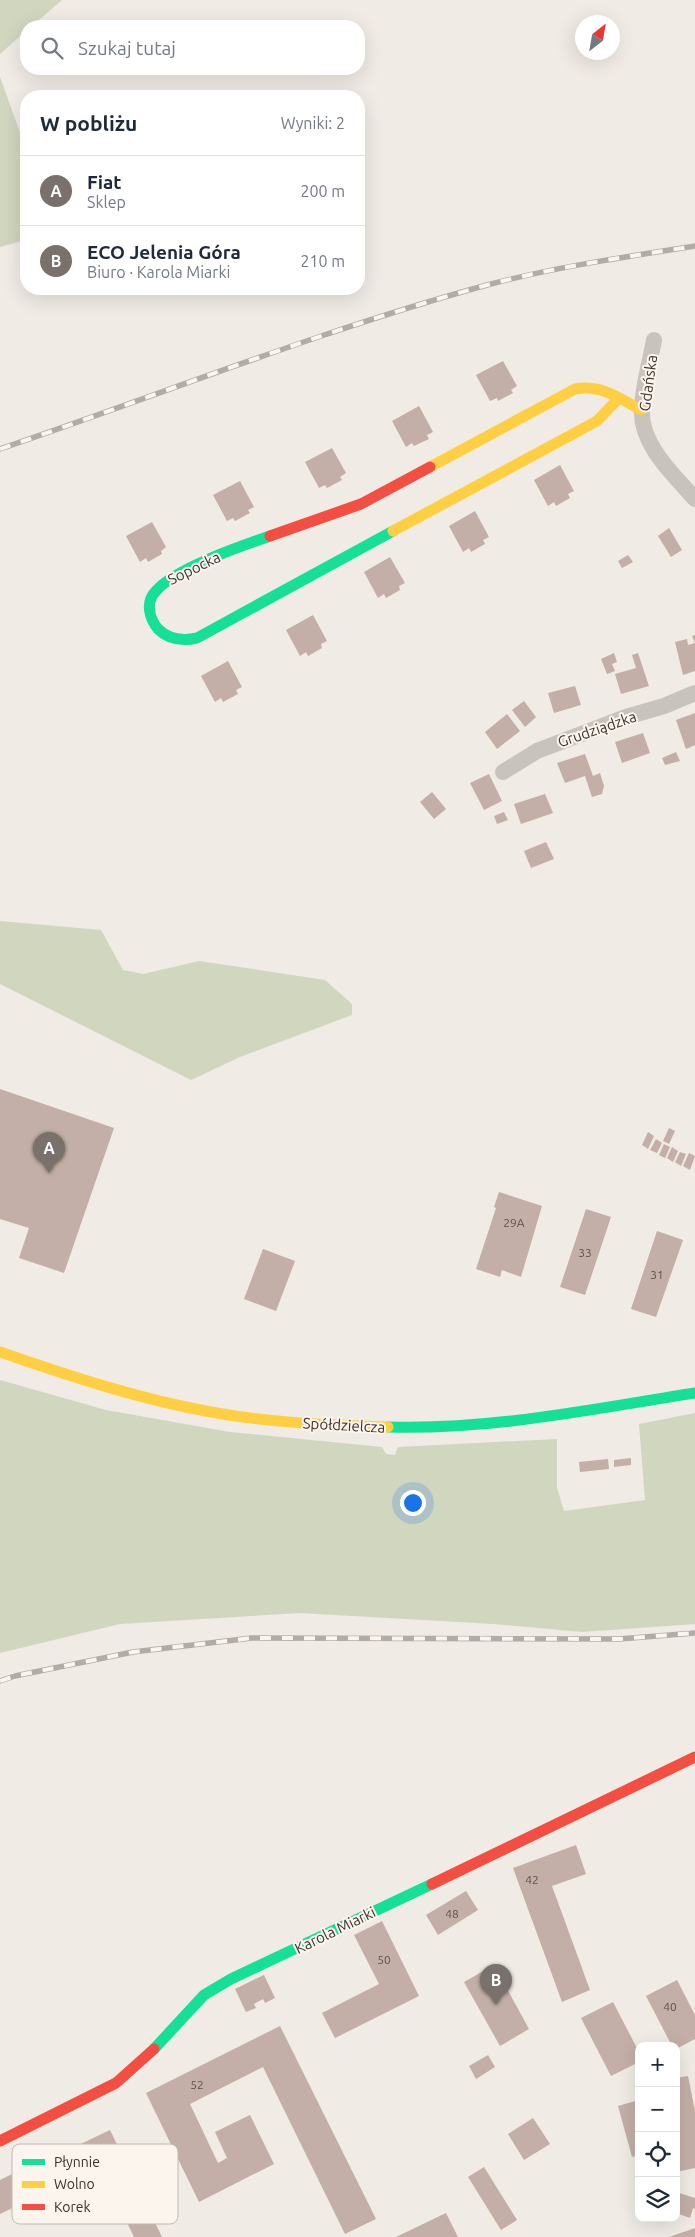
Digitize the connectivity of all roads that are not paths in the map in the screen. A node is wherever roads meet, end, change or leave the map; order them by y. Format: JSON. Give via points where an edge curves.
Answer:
{"nodes":[{"id":1,"x":654,"y":340,"type":"dead end"},
{"id":2,"x":619,"y":398,"type":"junction"},
{"id":3,"x":641,"y":410,"type":"junction"},
{"id":4,"x":695,"y":499,"type":"edge"},
{"id":5,"x":695,"y":693,"type":"edge"},
{"id":6,"x":503,"y":772,"type":"dead end"},
{"id":7,"x":0,"y":1352,"type":"edge"},
{"id":8,"x":695,"y":1393,"type":"edge"},
{"id":9,"x":695,"y":1757,"type":"edge"},
{"id":10,"x":0,"y":2141,"type":"edge"}],
"edges":[{"from":1,"to":3,"type":"street","name":"Gdańska"},
{"from":2,"to":2,"type":"street","name":"Sopocka","via":[[597,421],[197,638],[188,642],[178,641],[159,632],[152,621],[149,602],[157,587],[223,553],[361,504],[575,389],[590,387]]},
{"from":2,"to":3,"type":"street","name":"Sopocka"},
{"from":3,"to":4,"type":"street","name":"Gdańska","via":[[656,452]]},
{"from":5,"to":6,"type":"street","name":"Grudziądzka","via":[[545,747]]},
{"from":7,"to":8,"type":"street","name":"Spółdzielcza","via":[[67,1376],[179,1406],[316,1424],[463,1426]]},
{"from":9,"to":10,"type":"street","name":"Karola Miarki","via":[[231,1979],[204,1995],[147,2057],[116,2083]]}]}
